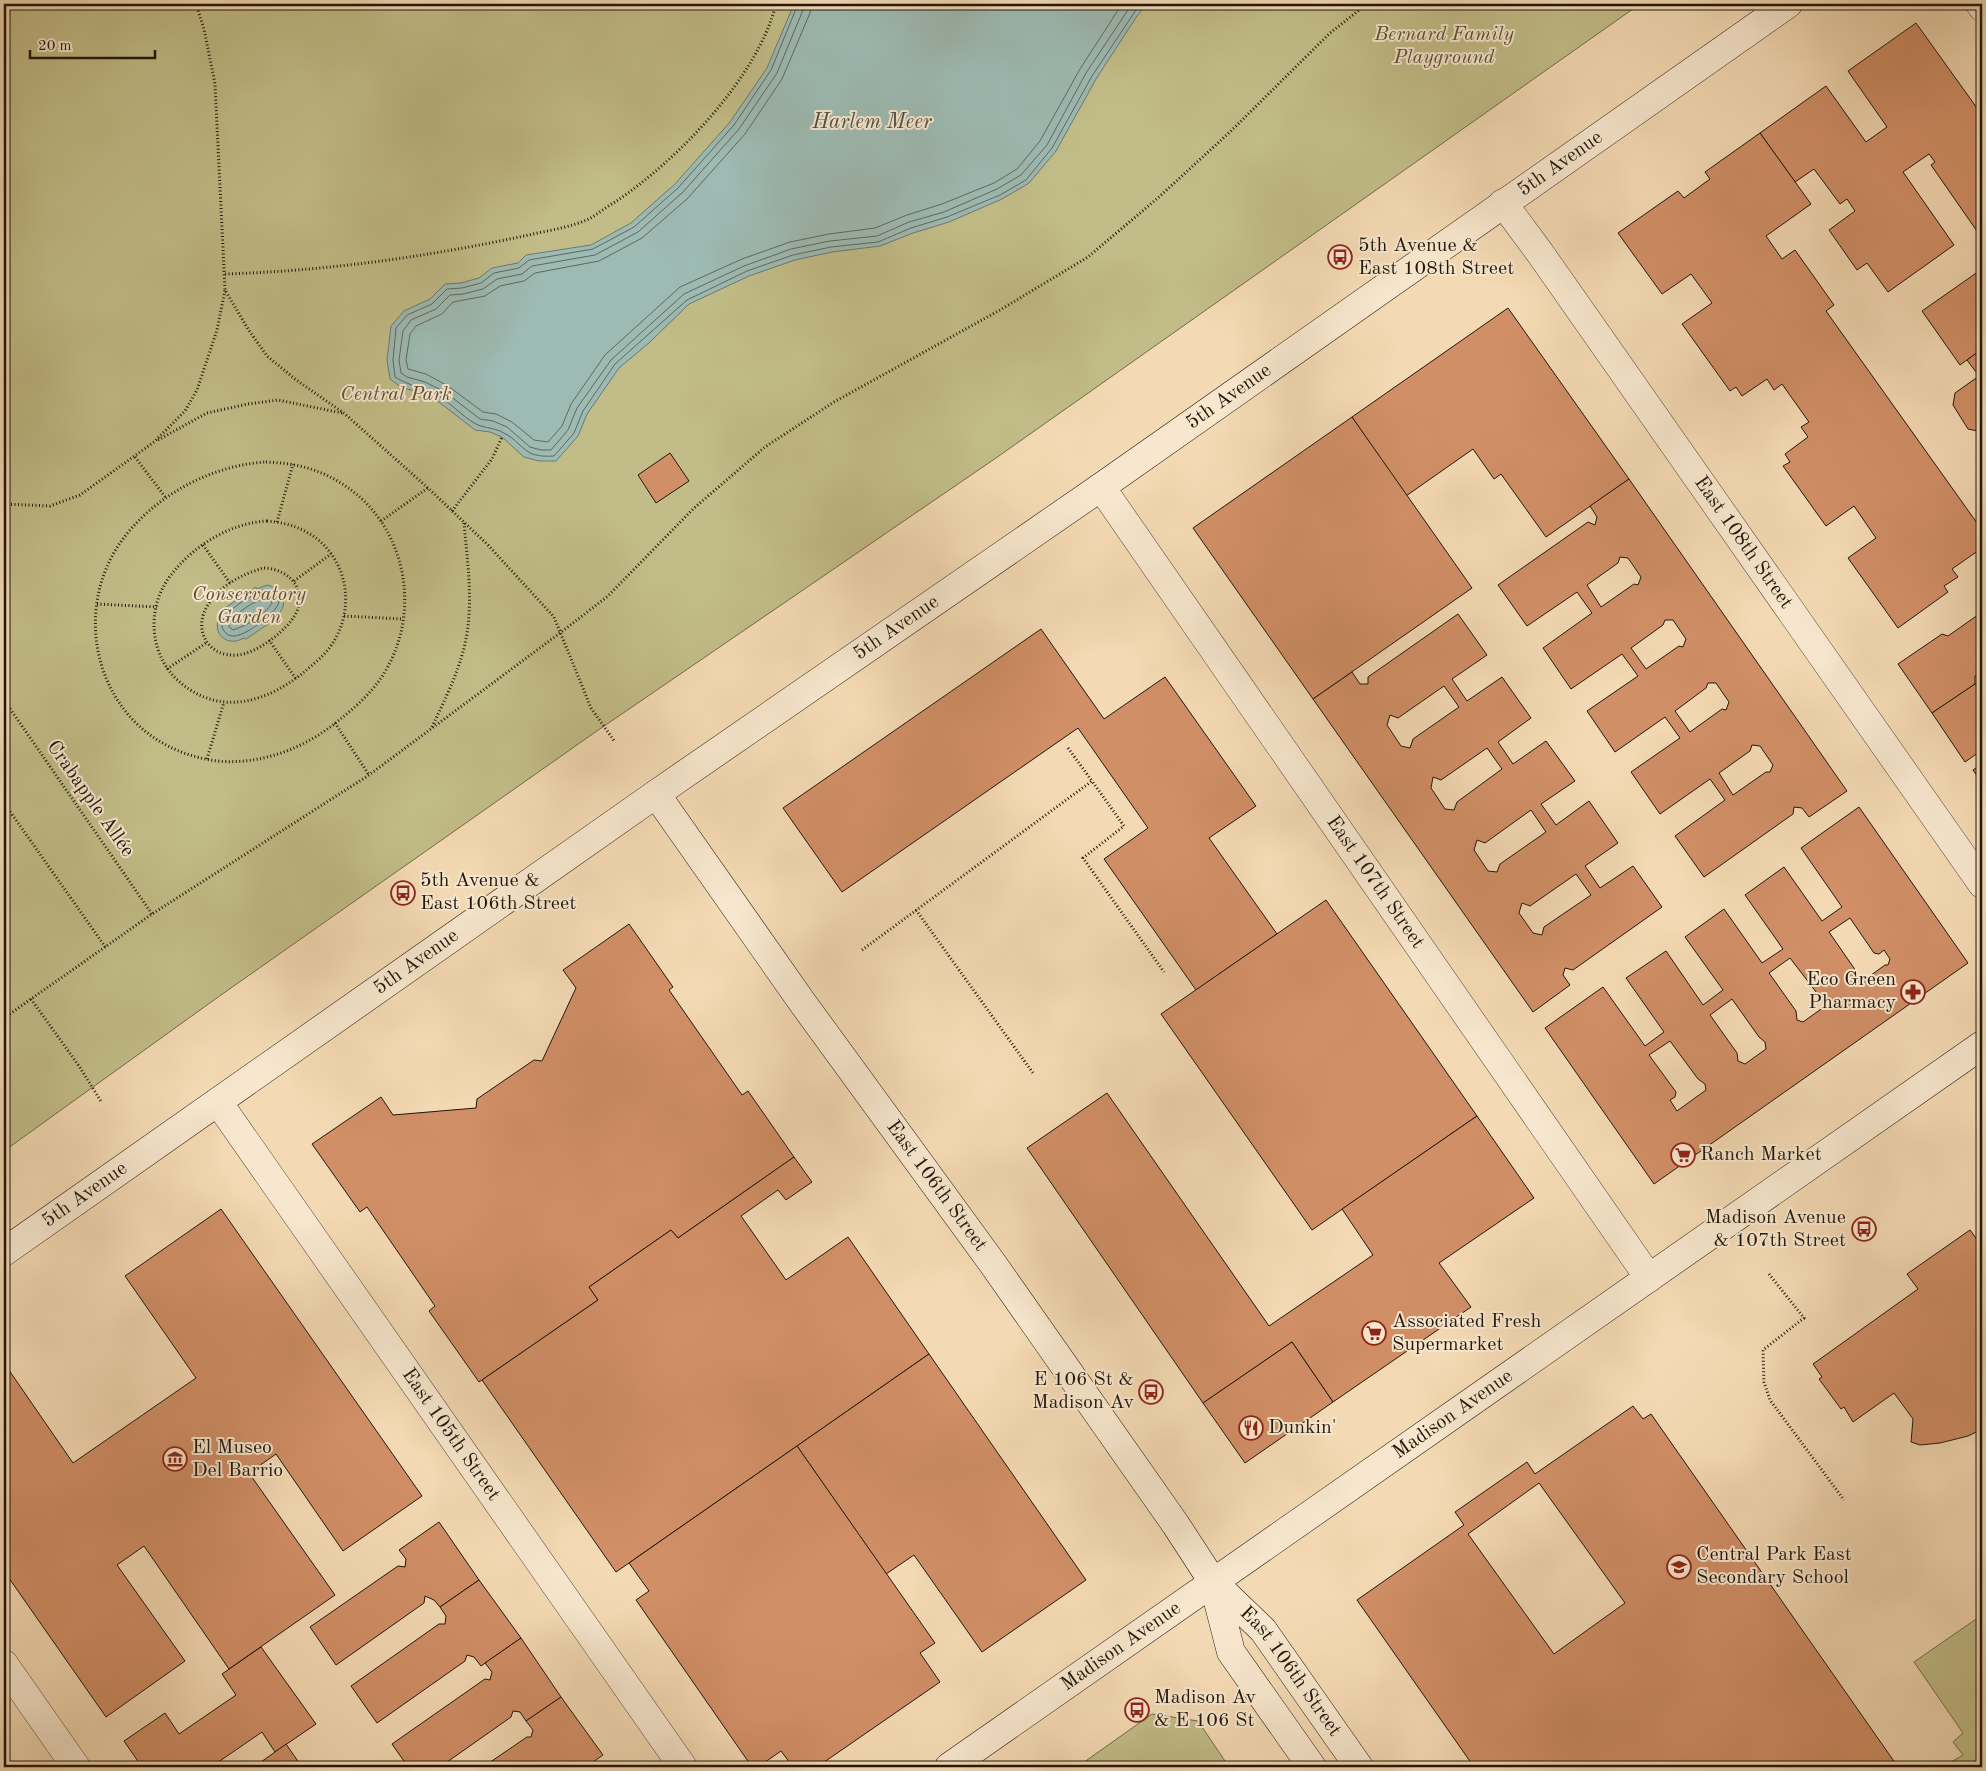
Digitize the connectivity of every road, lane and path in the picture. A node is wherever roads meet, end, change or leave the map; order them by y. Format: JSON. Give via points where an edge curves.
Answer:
{"nodes":[{"id":1,"x":196,"y":4,"type":"edge"},
{"id":2,"x":776,"y":4,"type":"edge"},
{"id":3,"x":1367,"y":4,"type":"edge"},
{"id":4,"x":1788,"y":4,"type":"edge"},
{"id":5,"x":1503,"y":203,"type":"junction"},
{"id":6,"x":225,"y":274,"type":"junction"},
{"id":7,"x":225,"y":290,"type":"junction"},
{"id":8,"x":345,"y":414,"type":"junction"},
{"id":9,"x":502,"y":437,"type":"dead end"},
{"id":10,"x":154,"y":442,"type":"junction"},
{"id":11,"x":135,"y":457,"type":"junction"},
{"id":12,"x":293,"y":464,"type":"junction"},
{"id":13,"x":1101,"y":487,"type":"junction"},
{"id":14,"x":428,"y":488,"type":"junction"},
{"id":15,"x":166,"y":498,"type":"junction"},
{"id":16,"x":4,"y":504,"type":"edge"},
{"id":17,"x":452,"y":511,"type":"junction"},
{"id":18,"x":381,"y":521,"type":"junction"},
{"id":19,"x":277,"y":522,"type":"junction"},
{"id":20,"x":464,"y":523,"type":"junction"},
{"id":21,"x":203,"y":545,"type":"junction"},
{"id":22,"x":332,"y":554,"type":"junction"},
{"id":23,"x":294,"y":581,"type":"junction"},
{"id":24,"x":230,"y":584,"type":"junction"},
{"id":25,"x":97,"y":604,"type":"junction"},
{"id":26,"x":157,"y":607,"type":"junction"},
{"id":27,"x":344,"y":616,"type":"junction"},
{"id":28,"x":404,"y":619,"type":"junction"},
{"id":29,"x":560,"y":633,"type":"junction"},
{"id":30,"x":269,"y":640,"type":"junction"},
{"id":31,"x":206,"y":643,"type":"junction"},
{"id":32,"x":167,"y":669,"type":"junction"},
{"id":33,"x":296,"y":679,"type":"junction"},
{"id":34,"x":4,"y":700,"type":"edge"},
{"id":35,"x":224,"y":702,"type":"junction"},
{"id":36,"x":335,"y":723,"type":"junction"},
{"id":37,"x":432,"y":728,"type":"junction"},
{"id":38,"x":615,"y":742,"type":"dead end"},
{"id":39,"x":1068,"y":748,"type":"dead end"},
{"id":40,"x":207,"y":759,"type":"junction"},
{"id":41,"x":369,"y":774,"type":"junction"},
{"id":42,"x":1092,"y":781,"type":"junction"},
{"id":43,"x":656,"y":794,"type":"junction"},
{"id":44,"x":4,"y":803,"type":"edge"},
{"id":45,"x":1982,"y":884,"type":"edge"},
{"id":46,"x":916,"y":910,"type":"junction"},
{"id":47,"x":152,"y":914,"type":"junction"},
{"id":48,"x":106,"y":948,"type":"junction"},
{"id":49,"x":862,"y":950,"type":"dead end"},
{"id":50,"x":1164,"y":972,"type":"dead end"},
{"id":51,"x":31,"y":999,"type":"junction"},
{"id":52,"x":4,"y":1018,"type":"edge"},
{"id":53,"x":1982,"y":1046,"type":"edge"},
{"id":54,"x":1033,"y":1073,"type":"dead end"},
{"id":55,"x":218,"y":1102,"type":"junction"},
{"id":56,"x":102,"y":1103,"type":"dead end"},
{"id":57,"x":4,"y":1252,"type":"edge"},
{"id":58,"x":1769,"y":1274,"type":"dead end"},
{"id":59,"x":1649,"y":1278,"type":"junction"},
{"id":60,"x":1844,"y":1500,"type":"dead end"},
{"id":61,"x":1214,"y":1582,"type":"junction"},
{"id":62,"x":4,"y":1664,"type":"edge"},
{"id":63,"x":76,"y":1767,"type":"edge"},
{"id":64,"x":683,"y":1767,"type":"edge"},
{"id":65,"x":949,"y":1767,"type":"edge"},
{"id":66,"x":1312,"y":1767,"type":"edge"},
{"id":67,"x":1359,"y":1767,"type":"edge"}],
"edges":[{"from":1,"to":6,"type":"path","via":[[214,84]]},
{"from":2,"to":6,"type":"path","via":[[764,38],[716,109],[650,176],[590,218],[483,245],[278,272]]},
{"from":3,"to":29,"type":"path","via":[[1330,33],[1231,131],[1088,257],[834,402],[765,446],[693,509],[608,596]]},
{"from":4,"to":5,"type":"main road","name":"5th Avenue"},
{"from":5,"to":13,"type":"main road","name":"5th Avenue"},
{"from":5,"to":45,"type":"main road","name":"East 108th Street"},
{"from":6,"to":7,"type":"path"},
{"from":7,"to":8,"type":"path","via":[[267,356]]},
{"from":7,"to":10,"type":"path","via":[[217,330],[197,390],[184,411]]},
{"from":8,"to":10,"type":"path","via":[[278,400],[248,404],[207,413]]},
{"from":8,"to":14,"type":"path"},
{"from":9,"to":17,"type":"path","via":[[492,460]]},
{"from":10,"to":11,"type":"path"},
{"from":11,"to":15,"type":"path"},
{"from":11,"to":16,"type":"path","via":[[80,495],[50,506]]},
{"from":12,"to":15,"type":"path","via":[[252,463],[223,469],[205,475]]},
{"from":12,"to":18,"type":"path","via":[[339,481]]},
{"from":12,"to":19,"type":"path"},
{"from":13,"to":43,"type":"main road","name":"5th Avenue"},
{"from":13,"to":59,"type":"main road","name":"East 107th Street"},
{"from":14,"to":17,"type":"path"},
{"from":14,"to":18,"type":"path"},
{"from":15,"to":25,"type":"path","via":[[119,545],[106,571]]},
{"from":17,"to":20,"type":"path"},
{"from":18,"to":28,"type":"path","via":[[393,542],[402,569]]},
{"from":19,"to":21,"type":"path","via":[[240,525]]},
{"from":19,"to":22,"type":"path","via":[[308,533]]},
{"from":20,"to":29,"type":"path","via":[[554,617]]},
{"from":20,"to":37,"type":"path","via":[[470,579],[468,627],[455,678]]},
{"from":21,"to":24,"type":"path"},
{"from":21,"to":26,"type":"path","via":[[172,573]]},
{"from":22,"to":23,"type":"path"},
{"from":22,"to":27,"type":"path","via":[[344,580]]},
{"from":23,"to":24,"type":"path","via":[[281,571],[264,568],[249,572]]},
{"from":23,"to":30,"type":"path","via":[[298,590],[296,613],[288,625]]},
{"from":24,"to":31,"type":"path","via":[[205,609],[201,631]]},
{"from":25,"to":26,"type":"path"},
{"from":25,"to":40,"type":"path","via":[[96,650],[118,703],[137,724],[164,745]]},
{"from":26,"to":32,"type":"path","via":[[155,640]]},
{"from":27,"to":28,"type":"path"},
{"from":27,"to":33,"type":"path","via":[[329,649]]},
{"from":28,"to":36,"type":"path","via":[[399,642],[376,686]]},
{"from":29,"to":37,"type":"path"},
{"from":29,"to":38,"type":"path","via":[[591,708]]},
{"from":30,"to":31,"type":"path","via":[[235,655],[216,652]]},
{"from":30,"to":33,"type":"path"},
{"from":31,"to":32,"type":"path"},
{"from":32,"to":35,"type":"path","via":[[193,693]]},
{"from":33,"to":35,"type":"path","via":[[264,696]]},
{"from":34,"to":47,"type":"path","name":"Crabapple Allée"},
{"from":35,"to":40,"type":"path"},
{"from":36,"to":40,"type":"path","via":[[303,744],[269,757],[230,762]]},
{"from":36,"to":41,"type":"path"},
{"from":37,"to":41,"type":"path"},
{"from":39,"to":42,"type":"path"},
{"from":41,"to":47,"type":"path"},
{"from":42,"to":46,"type":"path"},
{"from":42,"to":50,"type":"path","via":[[1124,826],[1082,858]]},
{"from":43,"to":55,"type":"main road","name":"5th Avenue"},
{"from":43,"to":61,"type":"main road","name":"East 106th Street","via":[[802,1002],[993,1264]]},
{"from":44,"to":48,"type":"path"},
{"from":46,"to":49,"type":"path"},
{"from":46,"to":54,"type":"path"},
{"from":47,"to":48,"type":"path"},
{"from":48,"to":51,"type":"path"},
{"from":51,"to":52,"type":"path"},
{"from":51,"to":56,"type":"path"},
{"from":53,"to":59,"type":"main road","name":"Madison Avenue"},
{"from":55,"to":57,"type":"main road","name":"5th Avenue"},
{"from":55,"to":64,"type":"main road","name":"East 105th Street"},
{"from":58,"to":60,"type":"path","via":[[1804,1318],[1763,1350],[1764,1382],[1770,1400]]},
{"from":59,"to":61,"type":"main road","name":"Madison Avenue"},
{"from":61,"to":65,"type":"main road","name":"Madison Avenue"},
{"from":61,"to":66,"type":"main road","name":"East 106th Street","via":[[1231,1652]]},
{"from":61,"to":67,"type":"main road","name":"East 106th Street","via":[[1263,1630]]},
{"from":62,"to":63,"type":"main road"}]}
